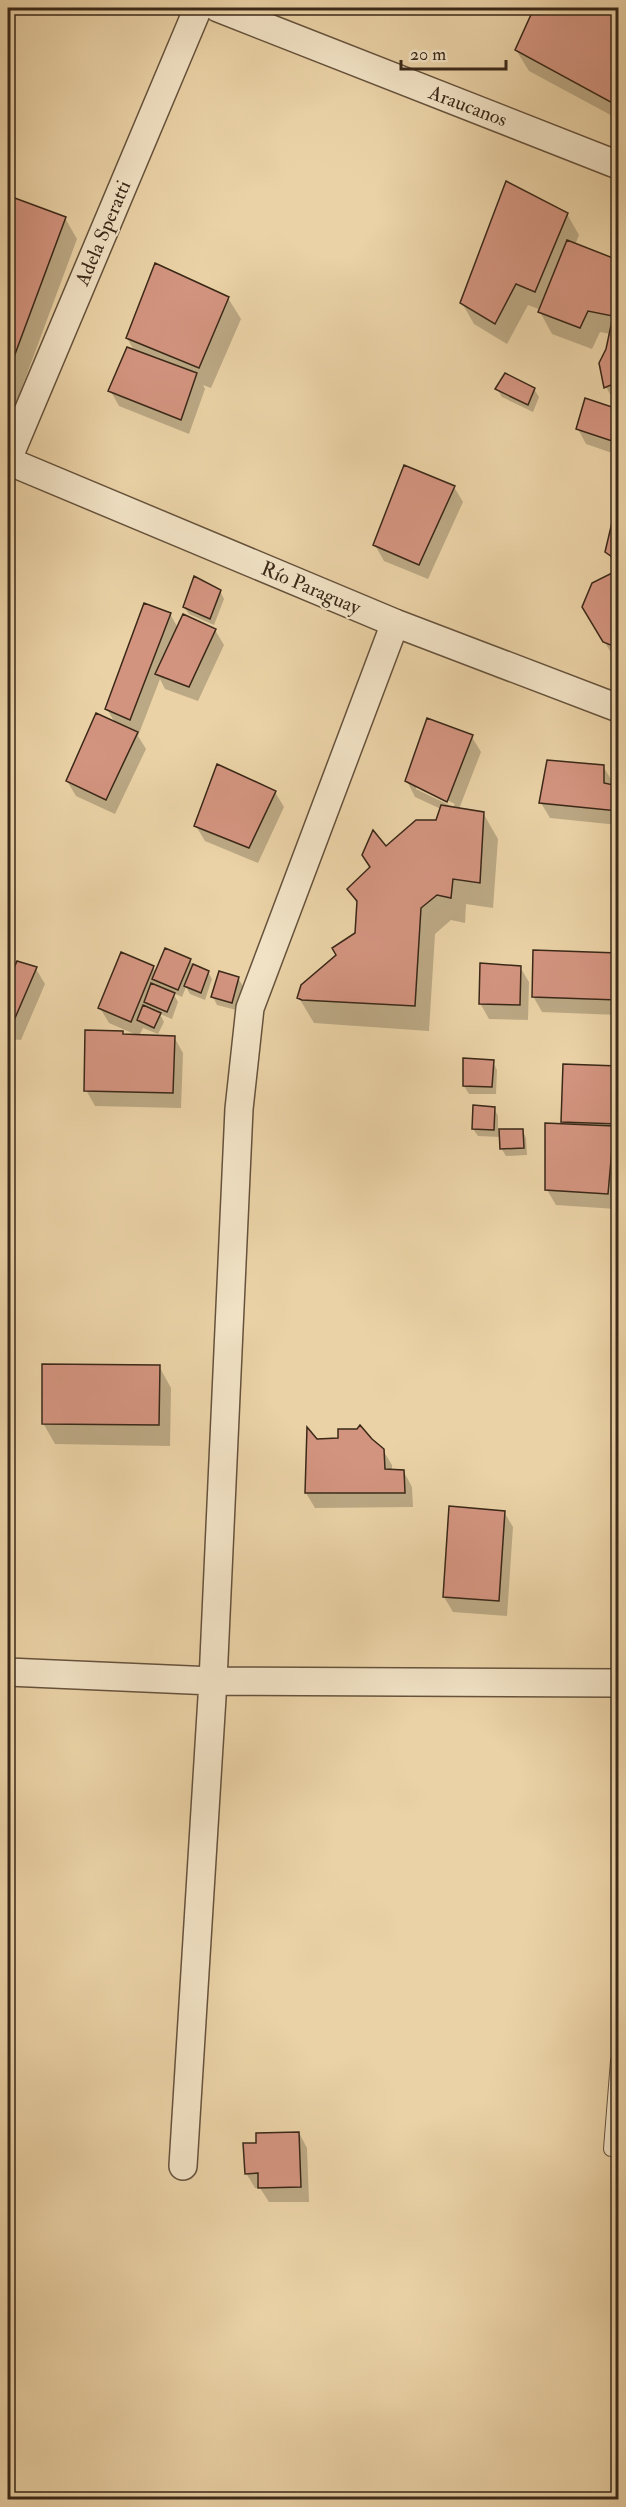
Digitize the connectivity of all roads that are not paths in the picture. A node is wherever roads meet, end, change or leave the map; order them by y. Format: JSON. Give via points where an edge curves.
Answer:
{"nodes":[{"id":1,"x":198,"y":8,"type":"edge"},
{"id":2,"x":218,"y":8,"type":"edge"},
{"id":3,"x":618,"y":165,"type":"edge"},
{"id":4,"x":8,"y":460,"type":"edge"},
{"id":5,"x":395,"y":623,"type":"junction"},
{"id":6,"x":618,"y":708,"type":"edge"},
{"id":7,"x":8,"y":1672,"type":"edge"},
{"id":8,"x":213,"y":1681,"type":"junction"},
{"id":9,"x":618,"y":1683,"type":"edge"},
{"id":10,"x":618,"y":2061,"type":"edge"},
{"id":11,"x":611,"y":2149,"type":"dead end"},
{"id":12,"x":183,"y":2166,"type":"dead end"}],
"edges":[{"from":1,"to":4,"type":"street","name":"Adela Speratti"},
{"from":2,"to":3,"type":"street","name":"Araucanos"},
{"from":4,"to":5,"type":"street","name":"Río Paraguay"},
{"from":5,"to":6,"type":"street","name":"Río Paraguay"},
{"from":5,"to":8,"type":"street","via":[[250,1008],[239,1109]]},
{"from":7,"to":8,"type":"street"},
{"from":8,"to":9,"type":"street"},
{"from":8,"to":12,"type":"street"},
{"from":10,"to":11,"type":"lane"}]}
